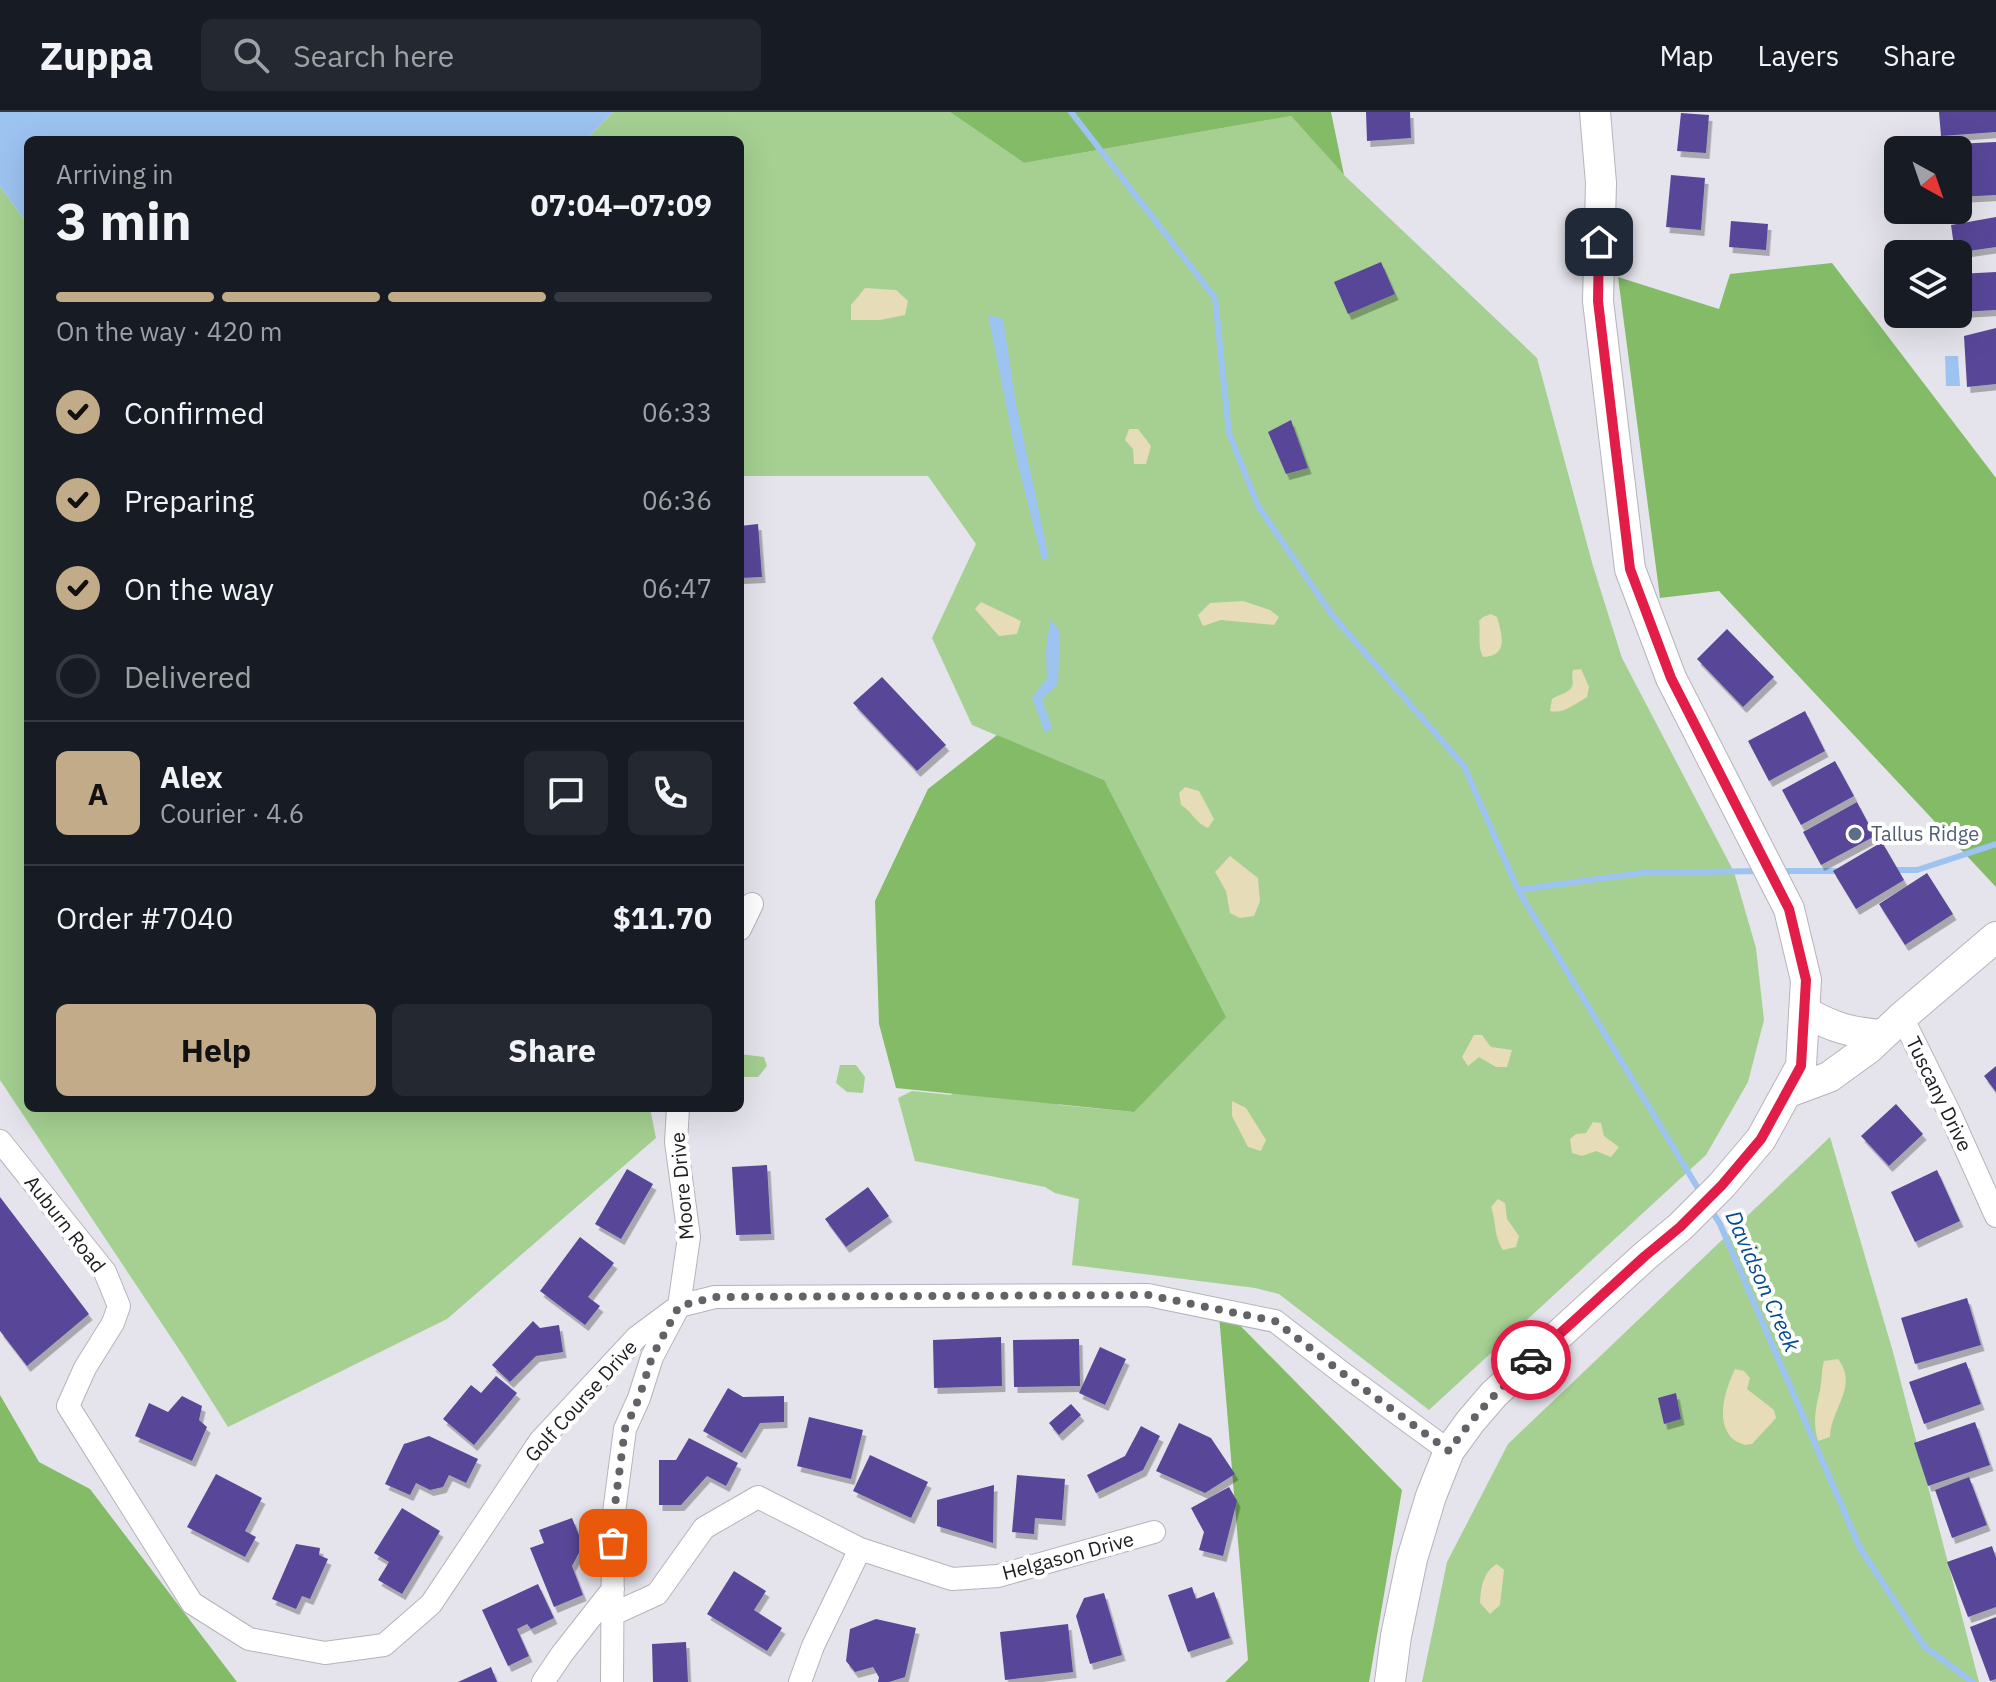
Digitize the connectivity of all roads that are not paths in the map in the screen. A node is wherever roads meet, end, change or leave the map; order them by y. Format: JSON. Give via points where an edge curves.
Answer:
{"nodes":[{"id":1,"x":1595,"y":112,"type":"edge"},
{"id":2,"x":752,"y":904,"type":"dead end"},
{"id":3,"x":744,"y":921,"type":"edge"},
{"id":4,"x":1996,"y":937,"type":"edge"},
{"id":5,"x":1804,"y":1011,"type":"junction"},
{"id":6,"x":1892,"y":1026,"type":"junction"},
{"id":7,"x":1786,"y":1093,"type":"junction"},
{"id":8,"x":678,"y":1112,"type":"edge"},
{"id":9,"x":0,"y":1141,"type":"edge"},
{"id":10,"x":1996,"y":1216,"type":"edge"},
{"id":11,"x":679,"y":1306,"type":"junction"},
{"id":12,"x":1449,"y":1451,"type":"junction"},
{"id":13,"x":114,"y":1478,"type":"joint"},
{"id":14,"x":1154,"y":1532,"type":"dead end"},
{"id":15,"x":860,"y":1549,"type":"junction"},
{"id":16,"x":613,"y":1589,"type":"junction"},
{"id":17,"x":613,"y":1614,"type":"junction"},
{"id":18,"x":543,"y":1682,"type":"edge"},
{"id":19,"x":612,"y":1682,"type":"edge"},
{"id":20,"x":800,"y":1682,"type":"edge"},
{"id":21,"x":1390,"y":1682,"type":"edge"}],
"edges":[{"from":1,"to":5,"type":"main road","via":[[1601,183],[1598,301],[1630,569],[1671,678],[1789,909],[1806,980]]},
{"from":2,"to":3,"type":"street"},
{"from":4,"to":6,"type":"main road"},
{"from":5,"to":6,"type":"main road","via":[[1856,1033]]},
{"from":5,"to":7,"type":"main road","via":[[1801,1066]]},
{"from":6,"to":7,"type":"main road","via":[[1829,1077]]},
{"from":6,"to":10,"type":"street","name":"Tuscany Drive","via":[[1951,1116]]},
{"from":7,"to":12,"type":"main road","via":[[1761,1139],[1722,1185],[1494,1394]]},
{"from":8,"to":11,"type":"street","name":"Moore Drive","via":[[676,1142],[689,1237]]},
{"from":9,"to":13,"type":"street","name":"Auburn Road","via":[[105,1272],[119,1306],[68,1406]]},
{"from":11,"to":12,"type":"street","name":"Golf Course Drive","via":[[715,1297],[1148,1295],[1275,1321]]},
{"from":11,"to":13,"type":"street","name":"Golf Course Drive","via":[[637,1337],[540,1441],[431,1604],[384,1645],[325,1653],[249,1639],[192,1603]]},
{"from":11,"to":16,"type":"street","name":"Moore Drive","via":[[652,1357],[625,1429],[613,1520]]},
{"from":12,"to":21,"type":"main road","via":[[1412,1559]]},
{"from":14,"to":15,"type":"street","name":"Helgason Drive","via":[[998,1576],[952,1579]]},
{"from":15,"to":17,"type":"street","name":"Helgason Drive","via":[[758,1497],[704,1528],[657,1594]]},
{"from":15,"to":20,"type":"street"},
{"from":16,"to":17,"type":"street","name":"Moore Drive"},
{"from":16,"to":18,"type":"street"},
{"from":17,"to":19,"type":"street","name":"Moore Drive"}]}
